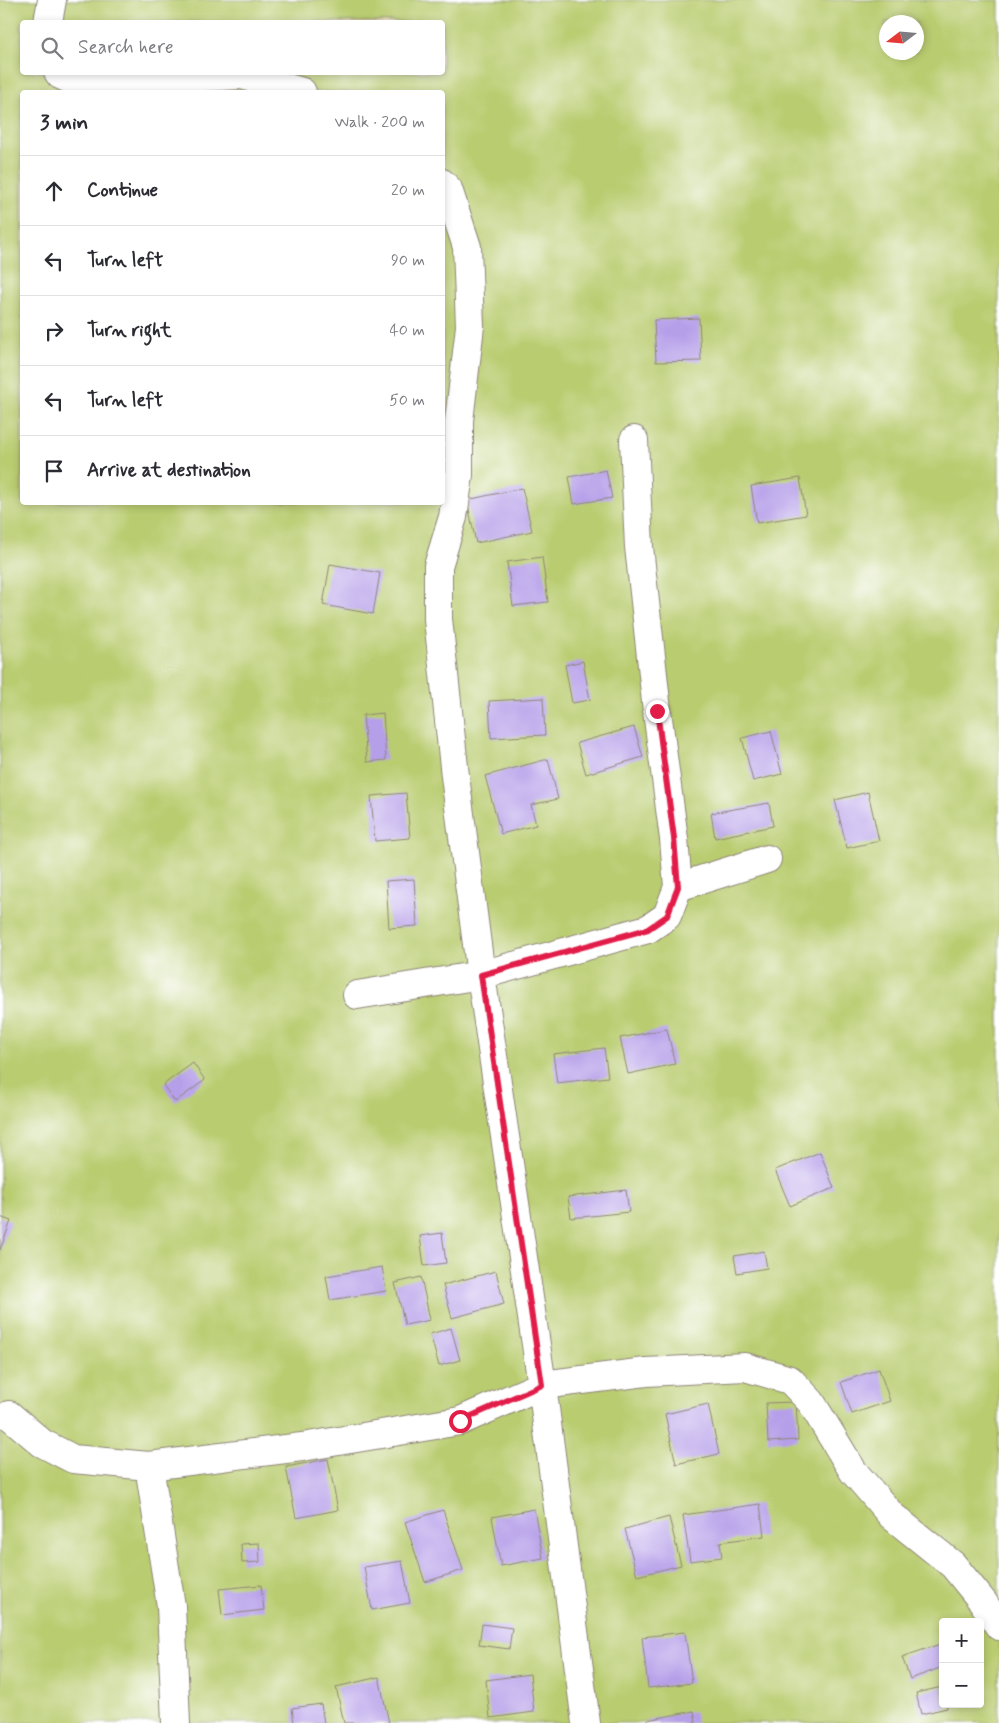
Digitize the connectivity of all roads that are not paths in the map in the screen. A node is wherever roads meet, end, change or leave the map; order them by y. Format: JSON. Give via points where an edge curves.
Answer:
{"nodes":[{"id":1,"x":52,"y":0,"type":"edge"},
{"id":2,"x":48,"y":20,"type":"edge"},
{"id":3,"x":60,"y":75,"type":"edge"},
{"id":4,"x":242,"y":75,"type":"edge"},
{"id":5,"x":242,"y":75,"type":"edge"},
{"id":6,"x":295,"y":90,"type":"edge"},
{"id":7,"x":445,"y":186,"type":"edge"},
{"id":8,"x":634,"y":440,"type":"dead end"},
{"id":9,"x":767,"y":859,"type":"dead end"},
{"id":10,"x":678,"y":887,"type":"junction"},
{"id":11,"x":481,"y":975,"type":"junction"},
{"id":12,"x":357,"y":995,"type":"dead end"},
{"id":13,"x":542,"y":1385,"type":"junction"},
{"id":14,"x":9,"y":1415,"type":"dead end"},
{"id":15,"x":149,"y":1466,"type":"junction"},
{"id":16,"x":999,"y":1626,"type":"edge"},
{"id":17,"x":176,"y":1723,"type":"edge"},
{"id":18,"x":586,"y":1723,"type":"edge"}],
"edges":[{"from":1,"to":2,"type":"street"},
{"from":3,"to":5,"type":"street","via":[[78,82]]},
{"from":4,"to":6,"type":"street"},
{"from":7,"to":11,"type":"street","via":[[467,247],[470,326],[459,421],[459,475],[453,517],[438,566],[438,619]]},
{"from":8,"to":10,"type":"street","via":[[639,547]]},
{"from":9,"to":10,"type":"street"},
{"from":10,"to":11,"type":"street","via":[[667,916],[648,929]]},
{"from":11,"to":12,"type":"street"},
{"from":11,"to":13,"type":"street"},
{"from":13,"to":15,"type":"street","via":[[460,1421]]},
{"from":13,"to":16,"type":"street","via":[[646,1372],[745,1367],[790,1380],[811,1402],[853,1472],[892,1516],[953,1565]]},
{"from":13,"to":18,"type":"street"},
{"from":14,"to":15,"type":"street","via":[[42,1443],[73,1459]]},
{"from":15,"to":17,"type":"street","via":[[171,1606]]}]}
